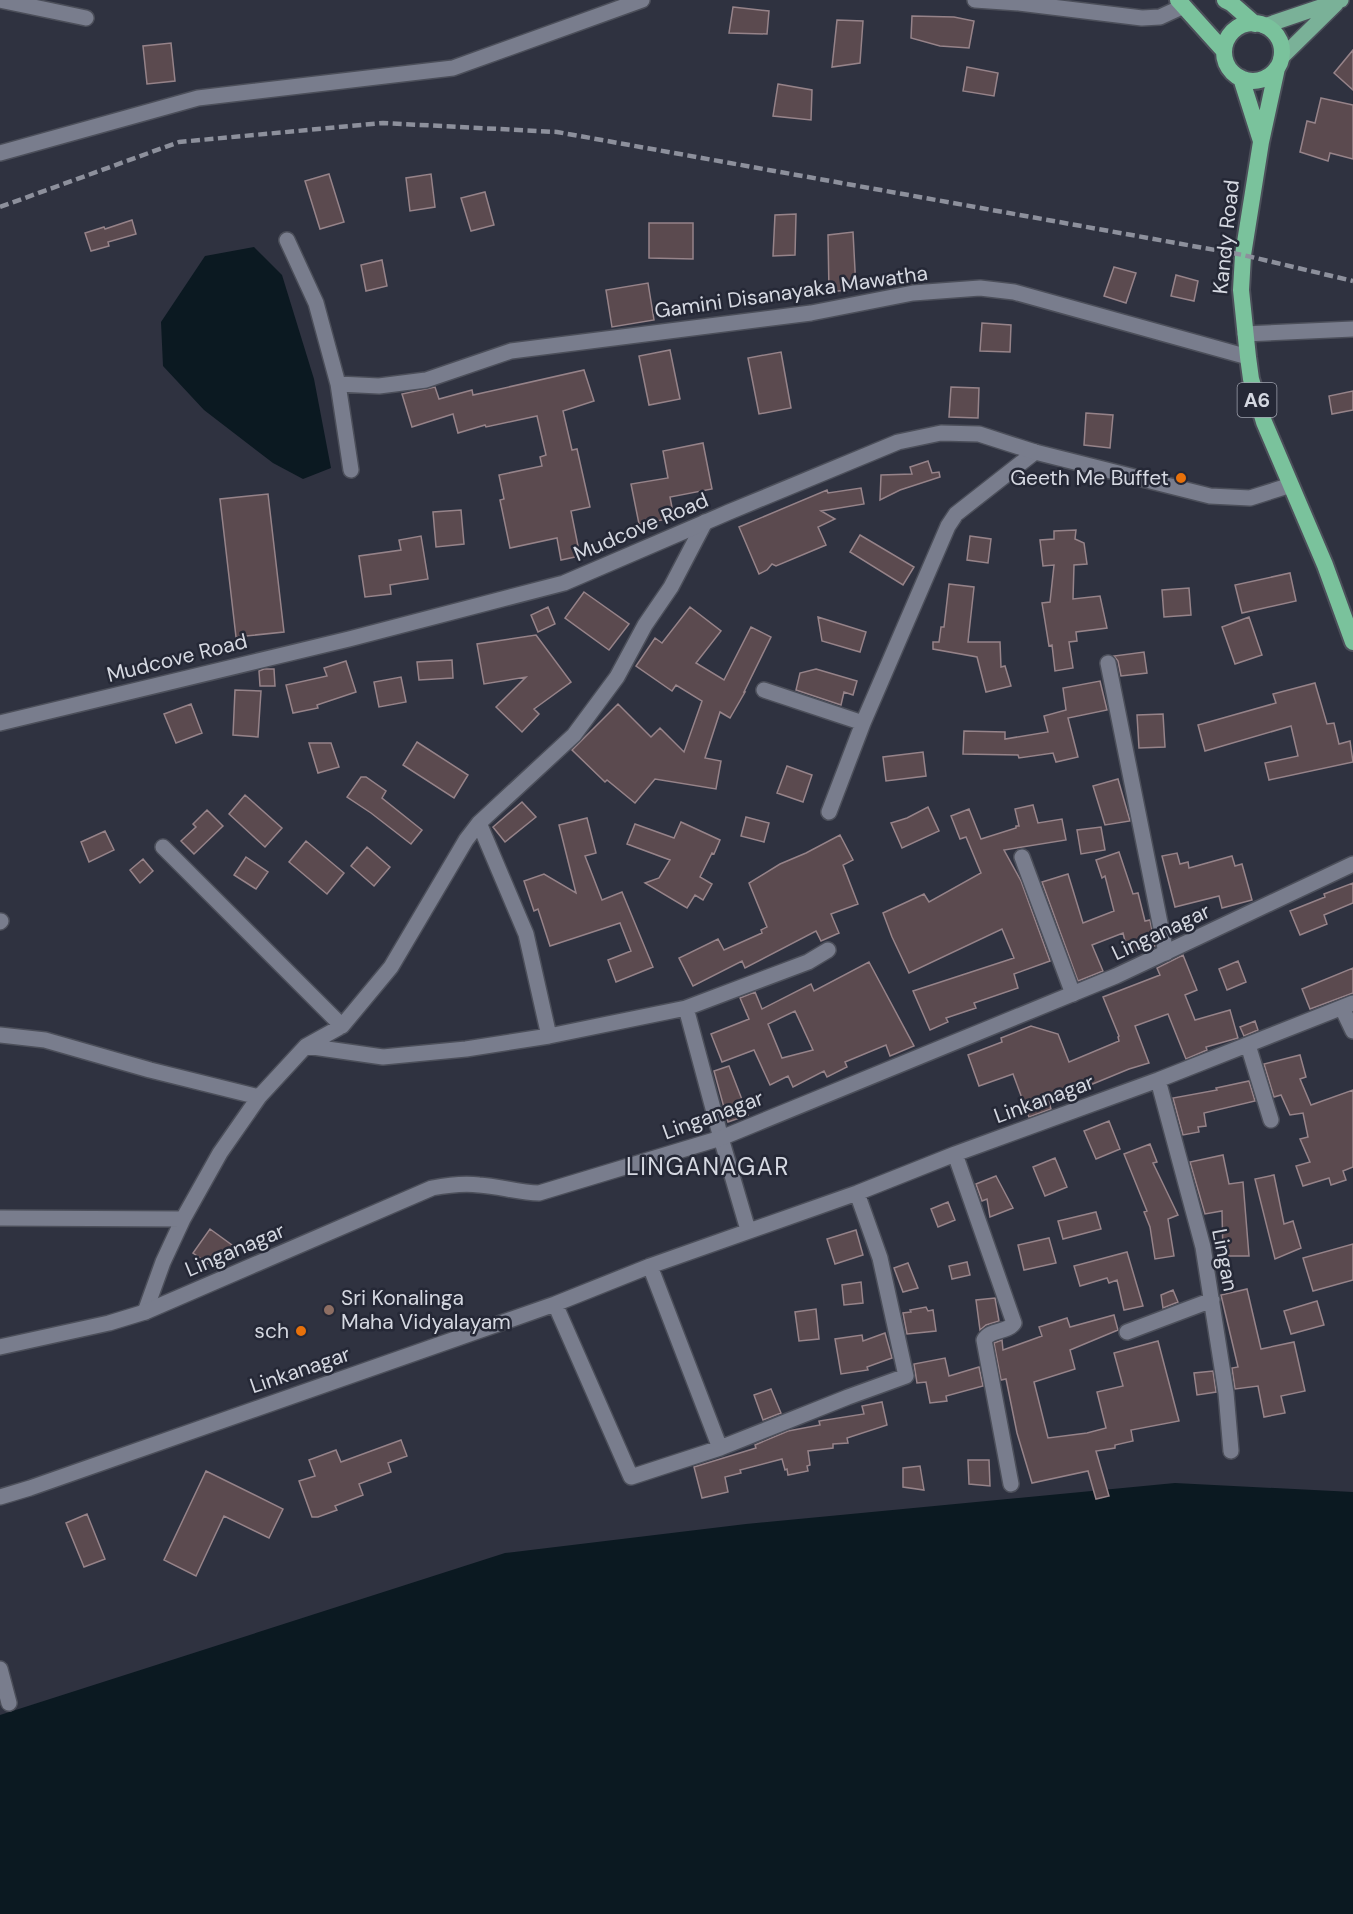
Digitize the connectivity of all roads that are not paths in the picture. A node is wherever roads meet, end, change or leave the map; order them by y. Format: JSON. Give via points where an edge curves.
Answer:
{"nodes":[{"id":1,"x":0,"y":0,"type":"edge"},
{"id":2,"x":642,"y":0,"type":"edge"},
{"id":3,"x":975,"y":0,"type":"edge"},
{"id":4,"x":1225,"y":0,"type":"edge"},
{"id":5,"x":1340,"y":1,"type":"edge"},
{"id":6,"x":1181,"y":3,"type":"edge"},
{"id":7,"x":86,"y":18,"type":"dead end"},
{"id":8,"x":1260,"y":25,"type":"junction"},
{"id":9,"x":1224,"y":51,"type":"junction"},
{"id":10,"x":1279,"y":63,"type":"junction"},
{"id":11,"x":1241,"y":78,"type":"junction"},
{"id":12,"x":1261,"y":142,"type":"junction"},
{"id":13,"x":0,"y":153,"type":"edge"},
{"id":14,"x":287,"y":240,"type":"dead end"},
{"id":15,"x":1353,"y":329,"type":"edge"},
{"id":16,"x":1245,"y":334,"type":"junction"},
{"id":17,"x":1248,"y":357,"type":"junction"},
{"id":18,"x":338,"y":384,"type":"junction"},
{"id":19,"x":1035,"y":452,"type":"junction"},
{"id":20,"x":351,"y":470,"type":"dead end"},
{"id":21,"x":1291,"y":486,"type":"junction"},
{"id":22,"x":705,"y":522,"type":"junction"},
{"id":23,"x":1353,"y":642,"type":"edge"},
{"id":24,"x":1108,"y":663,"type":"dead end"},
{"id":25,"x":764,"y":690,"type":"dead end"},
{"id":26,"x":0,"y":723,"type":"edge"},
{"id":27,"x":863,"y":723,"type":"junction"},
{"id":28,"x":829,"y":812,"type":"dead end"},
{"id":29,"x":479,"y":824,"type":"junction"},
{"id":30,"x":163,"y":847,"type":"dead end"},
{"id":31,"x":1022,"y":857,"type":"dead end"},
{"id":32,"x":1353,"y":864,"type":"edge"},
{"id":33,"x":828,"y":950,"type":"dead end"},
{"id":34,"x":1166,"y":953,"type":"junction"},
{"id":35,"x":1073,"y":994,"type":"junction"},
{"id":36,"x":1348,"y":1005,"type":"edge"},
{"id":37,"x":686,"y":1008,"type":"junction"},
{"id":38,"x":342,"y":1026,"type":"junction"},
{"id":39,"x":1353,"y":1031,"type":"edge"},
{"id":40,"x":0,"y":1035,"type":"edge"},
{"id":41,"x":549,"y":1036,"type":"junction"},
{"id":42,"x":1248,"y":1045,"type":"junction"},
{"id":43,"x":306,"y":1046,"type":"junction"},
{"id":44,"x":1158,"y":1080,"type":"junction"},
{"id":45,"x":258,"y":1097,"type":"junction"},
{"id":46,"x":1270,"y":1120,"type":"dead end"},
{"id":47,"x":721,"y":1138,"type":"junction"},
{"id":48,"x":955,"y":1154,"type":"junction"},
{"id":49,"x":857,"y":1193,"type":"junction"},
{"id":50,"x":0,"y":1218,"type":"edge"},
{"id":51,"x":183,"y":1219,"type":"junction"},
{"id":52,"x":748,"y":1230,"type":"junction"},
{"id":53,"x":650,"y":1266,"type":"junction"},
{"id":54,"x":1212,"y":1300,"type":"junction"},
{"id":55,"x":555,"y":1304,"type":"junction"},
{"id":56,"x":145,"y":1312,"type":"junction"},
{"id":57,"x":1127,"y":1332,"type":"dead end"},
{"id":58,"x":0,"y":1347,"type":"edge"},
{"id":59,"x":720,"y":1448,"type":"junction"},
{"id":60,"x":1231,"y":1451,"type":"dead end"},
{"id":61,"x":1011,"y":1485,"type":"dead end"},
{"id":62,"x":0,"y":1497,"type":"edge"},
{"id":63,"x":0,"y":1670,"type":"edge"},
{"id":64,"x":9,"y":1703,"type":"dead end"}],
"edges":[{"from":1,"to":7,"type":"street"},
{"from":2,"to":13,"type":"street","via":[[453,68],[198,98]]},
{"from":3,"to":6,"type":"street","via":[[1142,18],[1160,17]]},
{"from":4,"to":8,"type":"highway"},
{"from":5,"to":8,"type":"main road"},
{"from":5,"to":10,"type":"main road"},
{"from":6,"to":9,"type":"highway"},
{"from":8,"to":9,"type":"highway","via":[[1238,28]]},
{"from":8,"to":10,"type":"highway","via":[[1278,39]]},
{"from":9,"to":11,"type":"highway","via":[[1228,67]]},
{"from":10,"to":11,"type":"highway","via":[[1265,78]]},
{"from":10,"to":12,"type":"highway","name":"Kandy Road","number":"A6"},
{"from":11,"to":12,"type":"highway","name":"Kandy Road","number":"A6"},
{"from":12,"to":16,"type":"highway","name":"Kandy Road","number":"A6","via":[[1240,290]]},
{"from":14,"to":18,"type":"street","via":[[316,303]]},
{"from":15,"to":16,"type":"street"},
{"from":16,"to":17,"type":"highway","name":"Kandy Road","number":"A6"},
{"from":17,"to":18,"type":"street","name":"Gamini Disanayaka Mawatha","via":[[1014,292],[980,288],[913,293],[811,313],[511,351],[426,380],[379,386]]},
{"from":17,"to":21,"type":"highway","name":"Kandy Road","number":"A6","via":[[1262,414]]},
{"from":18,"to":20,"type":"street"},
{"from":19,"to":21,"type":"street","name":"Mudcove Road","via":[[1210,496],[1250,498]]},
{"from":19,"to":22,"type":"street","name":"Mudcove Road","via":[[979,434],[941,433],[898,442]]},
{"from":19,"to":27,"type":"street","via":[[956,514],[948,526]]},
{"from":21,"to":23,"type":"highway","name":"Kandy Road","number":"A6"},
{"from":22,"to":26,"type":"street","name":"Mudcove Road","via":[[564,583]]},
{"from":22,"to":29,"type":"street","via":[[617,677],[574,735]]},
{"from":24,"to":34,"type":"street"},
{"from":25,"to":27,"type":"street"},
{"from":27,"to":28,"type":"street"},
{"from":29,"to":38,"type":"street","via":[[391,967]]},
{"from":29,"to":41,"type":"street","via":[[526,934]]},
{"from":30,"to":38,"type":"street"},
{"from":31,"to":35,"type":"street"},
{"from":32,"to":34,"type":"street","name":"Linganagar"},
{"from":33,"to":37,"type":"street","via":[[808,962]]},
{"from":34,"to":35,"type":"street","name":"Linganagar"},
{"from":35,"to":47,"type":"street","name":"Linganagar"},
{"from":36,"to":39,"type":"street"},
{"from":36,"to":42,"type":"street","name":"Linkanagar"},
{"from":37,"to":41,"type":"street"},
{"from":37,"to":47,"type":"street"},
{"from":38,"to":43,"type":"street"},
{"from":40,"to":45,"type":"street","via":[[45,1040]]},
{"from":41,"to":43,"type":"street","via":[[383,1057]]},
{"from":42,"to":44,"type":"street","name":"Linkanagar"},
{"from":42,"to":46,"type":"street"},
{"from":43,"to":45,"type":"street"},
{"from":44,"to":48,"type":"street","name":"Linkanagar"},
{"from":44,"to":54,"type":"street","name":"Lingan","via":[[1203,1247]]},
{"from":45,"to":51,"type":"street","via":[[220,1153]]},
{"from":47,"to":52,"type":"street"},
{"from":47,"to":56,"type":"street","name":"Linganagar","via":[[540,1193],[480,1185],[432,1188]]},
{"from":48,"to":49,"type":"street","name":"Linkanagar"},
{"from":48,"to":61,"type":"street","via":[[1014,1323],[988,1334],[984,1340]]},
{"from":49,"to":52,"type":"street","name":"Linkanagar"},
{"from":49,"to":59,"type":"street","via":[[880,1258],[906,1376]]},
{"from":50,"to":51,"type":"street"},
{"from":51,"to":56,"type":"street"},
{"from":52,"to":53,"type":"street","name":"Linkanagar"},
{"from":53,"to":55,"type":"street","name":"Linkanagar"},
{"from":53,"to":59,"type":"street"},
{"from":54,"to":57,"type":"street"},
{"from":54,"to":60,"type":"street","name":"Lingan"},
{"from":55,"to":59,"type":"street","via":[[631,1477]]},
{"from":55,"to":62,"type":"street","name":"Linkanagar"},
{"from":56,"to":58,"type":"street","name":"Linganagar"},
{"from":63,"to":64,"type":"street"}]}
